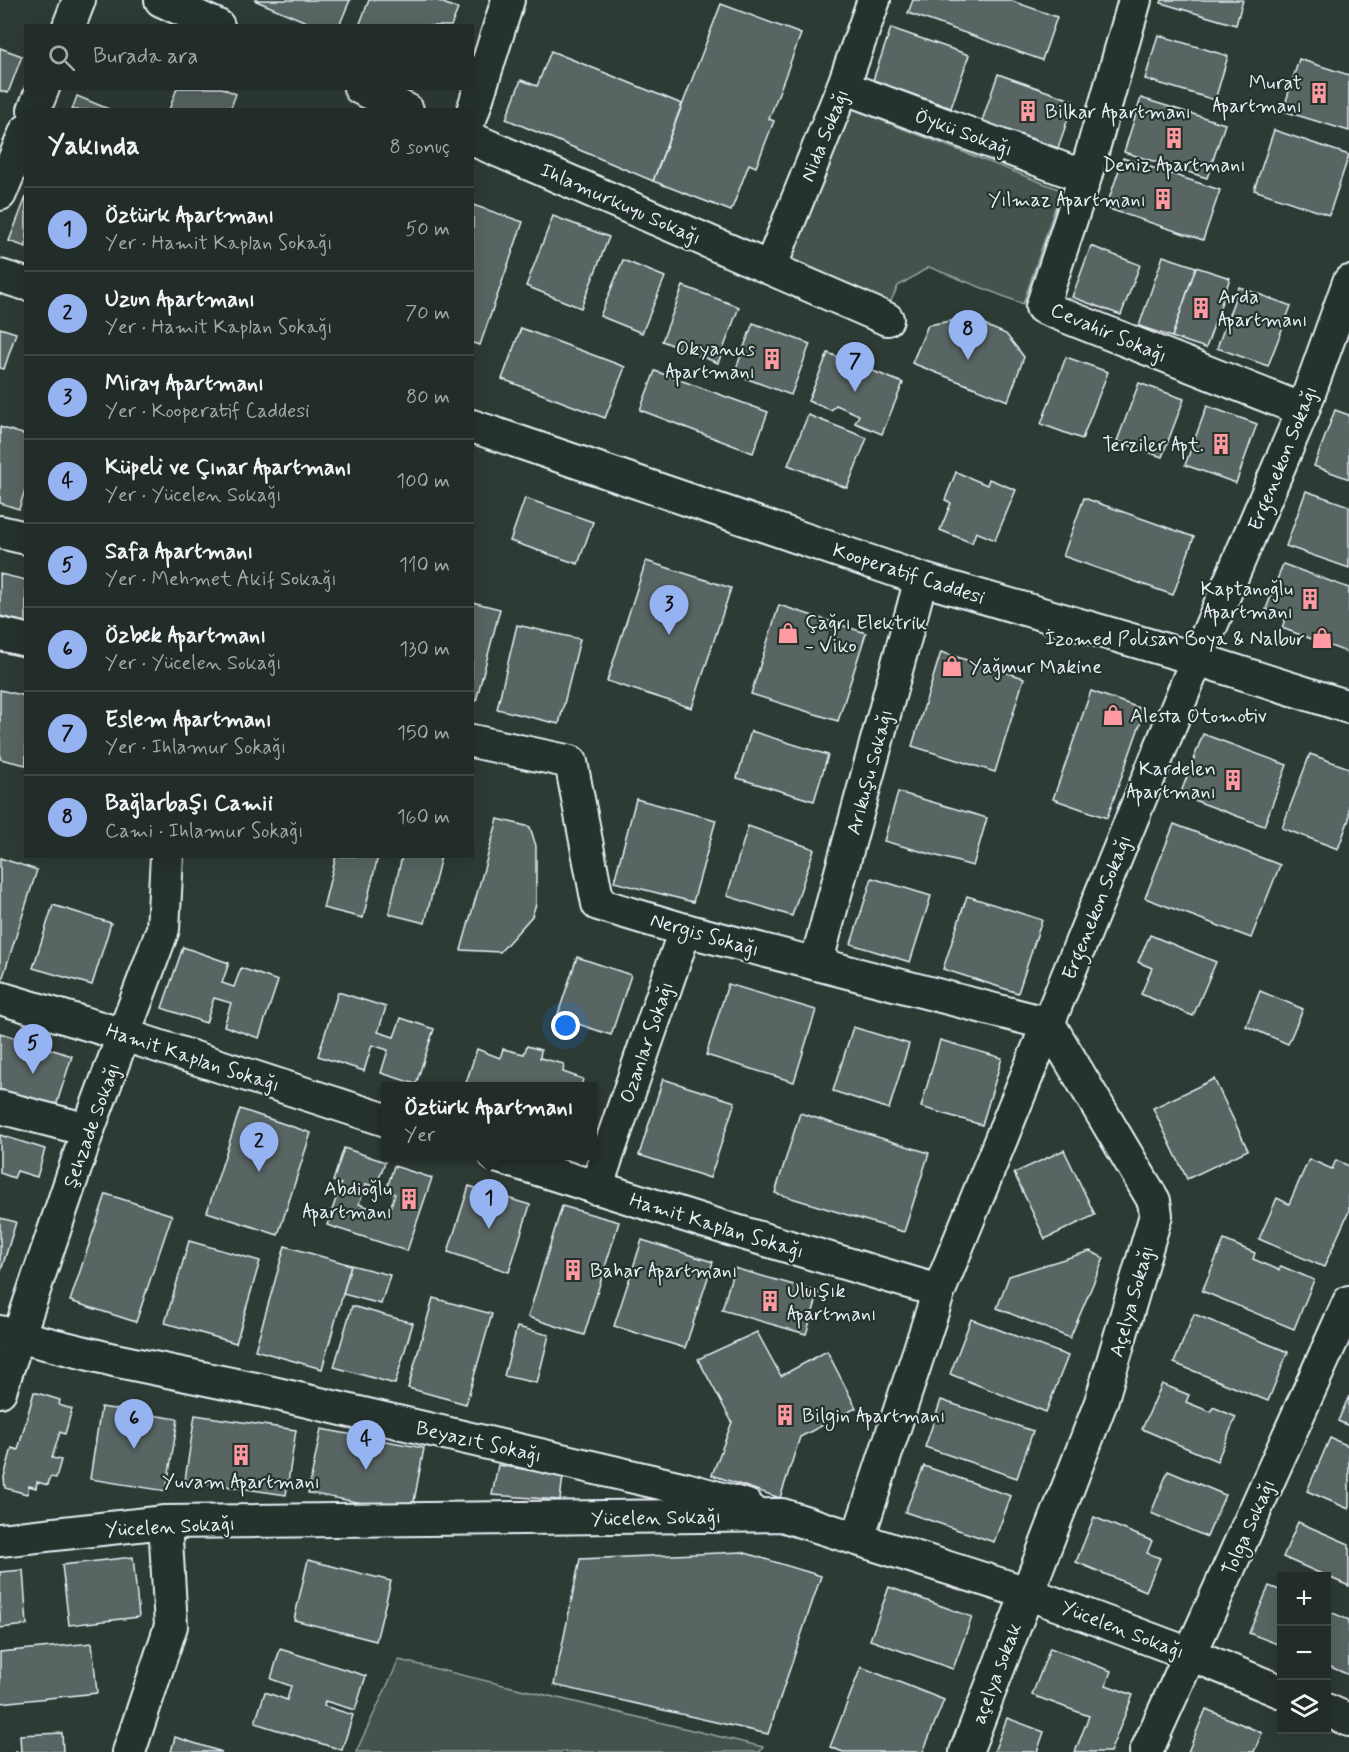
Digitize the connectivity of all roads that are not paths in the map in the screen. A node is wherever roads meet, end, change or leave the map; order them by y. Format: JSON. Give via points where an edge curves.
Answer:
{"nodes":[{"id":1,"x":79,"y":0,"type":"edge"},
{"id":2,"x":161,"y":0,"type":"edge"},
{"id":3,"x":508,"y":0,"type":"edge"},
{"id":4,"x":874,"y":0,"type":"edge"},
{"id":5,"x":1135,"y":0,"type":"edge"},
{"id":6,"x":70,"y":24,"type":"edge"},
{"id":7,"x":214,"y":24,"type":"edge"},
{"id":8,"x":843,"y":87,"type":"junction"},
{"id":9,"x":42,"y":90,"type":"edge"},
{"id":10,"x":364,"y":90,"type":"edge"},
{"id":11,"x":35,"y":108,"type":"edge"},
{"id":12,"x":403,"y":108,"type":"edge"},
{"id":13,"x":474,"y":108,"type":"edge"},
{"id":14,"x":24,"y":136,"type":"edge"},
{"id":15,"x":474,"y":140,"type":"edge"},
{"id":16,"x":1085,"y":177,"type":"junction"},
{"id":17,"x":0,"y":194,"type":"edge"},
{"id":18,"x":770,"y":268,"type":"junction"},
{"id":19,"x":0,"y":276,"type":"edge"},
{"id":20,"x":1349,"y":282,"type":"edge"},
{"id":21,"x":24,"y":283,"type":"edge"},
{"id":22,"x":888,"y":319,"type":"dead end"},
{"id":23,"x":1303,"y":410,"type":"junction"},
{"id":24,"x":474,"y":427,"type":"edge"},
{"id":25,"x":0,"y":532,"type":"edge"},
{"id":26,"x":24,"y":538,"type":"edge"},
{"id":27,"x":921,"y":579,"type":"junction"},
{"id":28,"x":0,"y":634,"type":"edge"},
{"id":29,"x":24,"y":640,"type":"edge"},
{"id":30,"x":1197,"y":659,"type":"junction"},
{"id":31,"x":1349,"y":707,"type":"edge"},
{"id":32,"x":474,"y":741,"type":"edge"},
{"id":33,"x":167,"y":858,"type":"edge"},
{"id":34,"x":685,"y":930,"type":"junction"},
{"id":35,"x":816,"y":964,"type":"junction"},
{"id":36,"x":0,"y":998,"type":"edge"},
{"id":37,"x":1048,"y":1024,"type":"junction"},
{"id":38,"x":124,"y":1035,"type":"junction"},
{"id":39,"x":0,"y":1107,"type":"edge"},
{"id":40,"x":381,"y":1118,"type":"edge"},
{"id":41,"x":88,"y":1130,"type":"junction"},
{"id":42,"x":511,"y":1160,"type":"edge"},
{"id":43,"x":596,"y":1188,"type":"junction"},
{"id":44,"x":939,"y":1291,"type":"junction"},
{"id":45,"x":1349,"y":1302,"type":"edge"},
{"id":46,"x":8,"y":1334,"type":"edge"},
{"id":47,"x":0,"y":1391,"type":"edge"},
{"id":48,"x":782,"y":1515,"type":"junction"},
{"id":49,"x":165,"y":1522,"type":"junction"},
{"id":50,"x":858,"y":1538,"type":"junction"},
{"id":51,"x":0,"y":1540,"type":"edge"},
{"id":52,"x":1027,"y":1593,"type":"junction"},
{"id":53,"x":1190,"y":1654,"type":"junction"},
{"id":54,"x":1277,"y":1690,"type":"edge"},
{"id":55,"x":1331,"y":1712,"type":"edge"},
{"id":56,"x":1349,"y":1720,"type":"edge"},
{"id":57,"x":129,"y":1752,"type":"edge"},
{"id":58,"x":966,"y":1752,"type":"edge"},
{"id":59,"x":1146,"y":1752,"type":"edge"}],
"edges":[{"from":1,"to":6,"type":"street"},
{"from":2,"to":7,"type":"street"},
{"from":3,"to":13,"type":"street"},
{"from":4,"to":8,"type":"street","name":"Nida Sokağı"},
{"from":5,"to":16,"type":"street","name":"Cevahir Sokağı"},
{"from":8,"to":16,"type":"street","name":"Öykü Sokağı"},
{"from":8,"to":18,"type":"street","name":"Nida Sokağı"},
{"from":9,"to":11,"type":"street"},
{"from":10,"to":12,"type":"street"},
{"from":14,"to":17,"type":"street"},
{"from":15,"to":18,"type":"street","name":"Ihlamurkuyu Sokağı"},
{"from":16,"to":23,"type":"street","name":"Cevahir Sokağı","via":[[1042,307]]},
{"from":18,"to":22,"type":"street","name":"Ihlamurkuyu Sokağı"},
{"from":19,"to":21,"type":"street"},
{"from":20,"to":23,"type":"street","name":"Ergenekon Sokağı"},
{"from":23,"to":30,"type":"street","name":"Ergenekon Sokağı"},
{"from":24,"to":27,"type":"street","name":"Kooperatif Caddesi"},
{"from":25,"to":26,"type":"street"},
{"from":27,"to":30,"type":"street","name":"Kooperatif Caddesi"},
{"from":27,"to":35,"type":"street","name":"Arıkuşu Sokağı"},
{"from":28,"to":29,"type":"street"},
{"from":30,"to":31,"type":"street","name":"Kooperatif Caddesi"},
{"from":30,"to":37,"type":"street","name":"Ergenekon Sokağı"},
{"from":32,"to":34,"type":"street","name":"Nergis Sokağı","via":[[571,762],[598,904]]},
{"from":33,"to":38,"type":"street","name":"Şehzade Sokağı","via":[[163,929]]},
{"from":34,"to":35,"type":"street","name":"Nergis Sokağı"},
{"from":34,"to":43,"type":"street","name":"Ozanlar Sokağı"},
{"from":35,"to":37,"type":"street","name":"Nergis Sokağı"},
{"from":36,"to":38,"type":"street","name":"Hamit Kaplan Sokağı"},
{"from":37,"to":44,"type":"street","name":"Ergenekon Sokağı"},
{"from":37,"to":52,"type":"street","name":"Açelya Sokağı","via":[[1156,1207],[1156,1215],[1101,1402]]},
{"from":38,"to":40,"type":"street","name":"Hamit Kaplan Sokağı"},
{"from":38,"to":41,"type":"street","name":"Şehzade Sokağı"},
{"from":39,"to":41,"type":"street"},
{"from":41,"to":46,"type":"street","name":"Şehzade Sokağı"},
{"from":42,"to":43,"type":"street","name":"Hamit Kaplan Sokağı"},
{"from":43,"to":44,"type":"street","name":"Hamit Kaplan Sokağı"},
{"from":44,"to":50,"type":"street","name":"Ergenekon Sokağı"},
{"from":45,"to":53,"type":"street","name":"Tolga Sokağı"},
{"from":46,"to":47,"type":"street","name":"Şehzade Sokağı"},
{"from":46,"to":48,"type":"street","name":"Beyazıt Sokağı","via":[[652,1481]]},
{"from":48,"to":49,"type":"street","name":"Yücelen Sokağı"},
{"from":48,"to":50,"type":"street","name":"Yücelen Sokağı"},
{"from":49,"to":51,"type":"street","name":"Yücelen Sokağı"},
{"from":49,"to":57,"type":"street","via":[[171,1626]]},
{"from":50,"to":52,"type":"street","name":"Yücelen Sokağı"},
{"from":52,"to":53,"type":"street","name":"Yücelen Sokağı"},
{"from":52,"to":58,"type":"street","name":"açelya sokak"},
{"from":53,"to":54,"type":"street","name":"Yücelen Sokağı"},
{"from":53,"to":59,"type":"street","name":"Tolga Sokağı"},
{"from":55,"to":56,"type":"street"}]}
